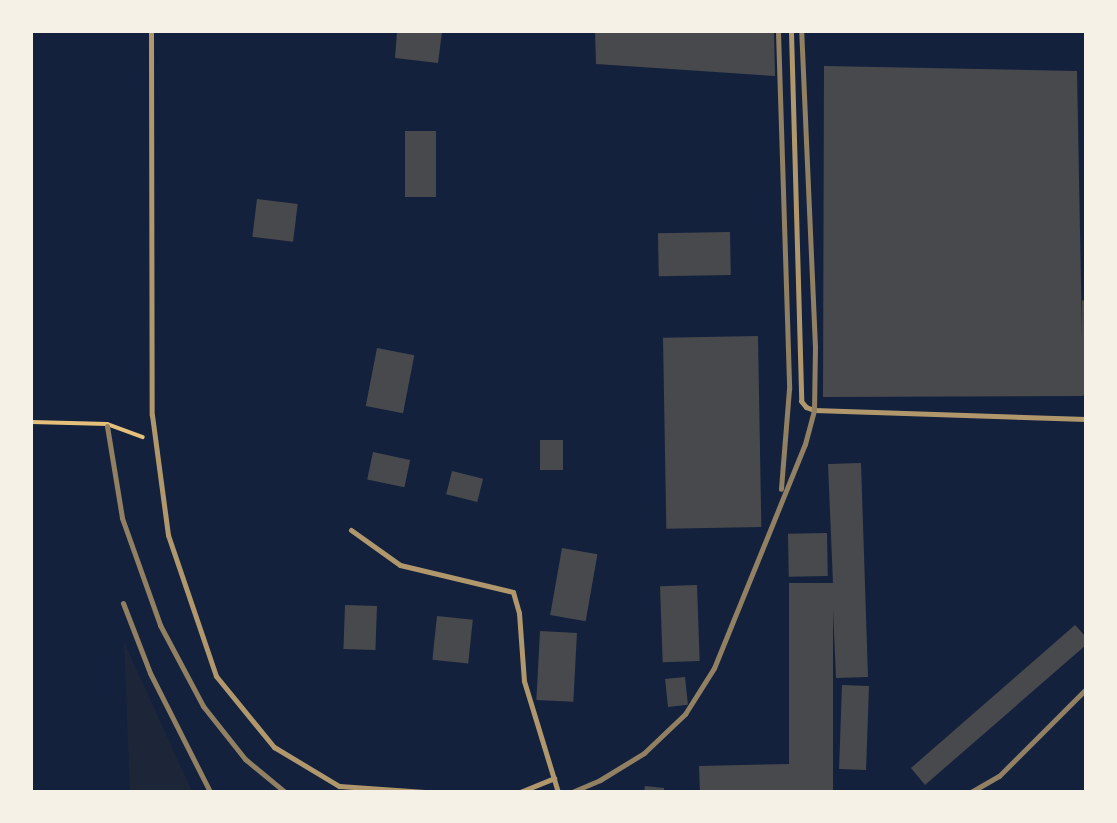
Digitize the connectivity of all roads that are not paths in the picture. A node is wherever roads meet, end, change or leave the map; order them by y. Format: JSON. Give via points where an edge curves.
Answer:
{"nodes":[{"id":1,"x":151,"y":32,"type":"edge"},
{"id":2,"x":791,"y":32,"type":"edge"},
{"id":3,"x":1086,"y":419,"type":"edge"},
{"id":4,"x":351,"y":530,"type":"dead end"},
{"id":5,"x":554,"y":778,"type":"junction"},
{"id":6,"x":425,"y":792,"type":"edge"},
{"id":7,"x":520,"y":792,"type":"edge"},
{"id":8,"x":558,"y":792,"type":"edge"}],
"edges":[{"from":1,"to":6,"type":"lane","via":[[152,415],[167,536],[216,676],[274,747],[339,786]]},
{"from":2,"to":3,"type":"lane","via":[[802,401],[806,407]]},
{"from":4,"to":5,"type":"lane","via":[[400,565],[513,592],[524,681]]},
{"from":5,"to":7,"type":"lane"},
{"from":5,"to":8,"type":"lane"}]}
